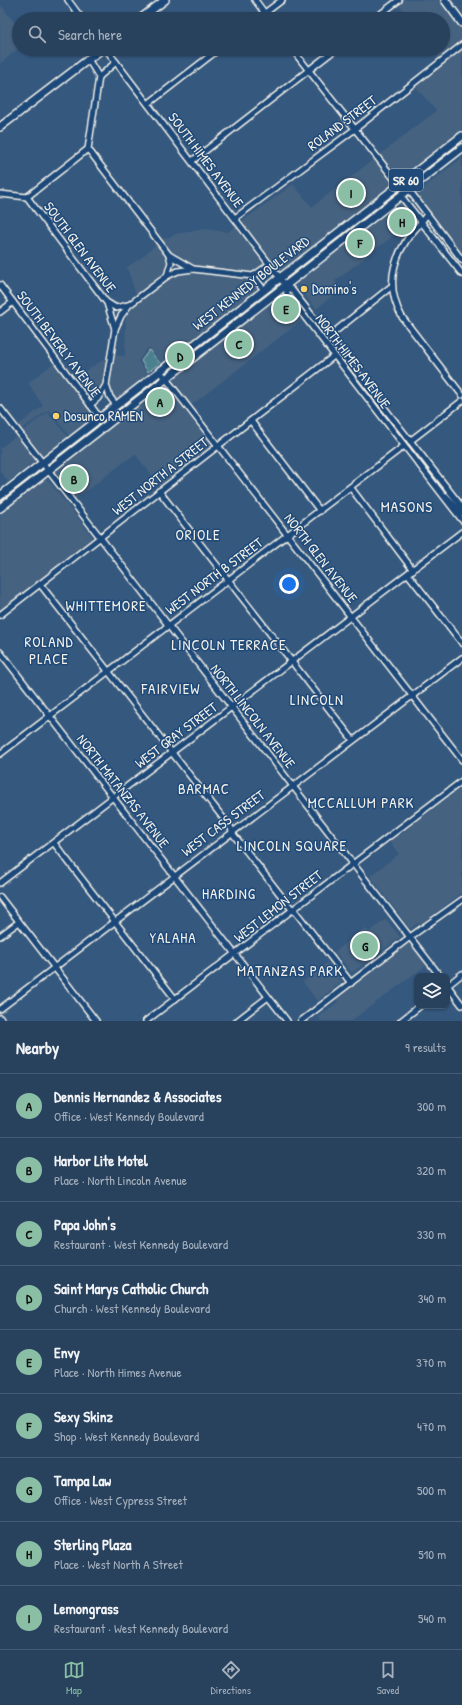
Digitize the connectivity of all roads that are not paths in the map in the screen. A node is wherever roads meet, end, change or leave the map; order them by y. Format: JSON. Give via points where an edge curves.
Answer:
{"nodes":[{"id":1,"x":68,"y":0,"type":"edge"},
{"id":2,"x":165,"y":0,"type":"edge"},
{"id":3,"x":255,"y":0,"type":"edge"},
{"id":4,"x":282,"y":0,"type":"edge"},
{"id":5,"x":399,"y":0,"type":"edge"},
{"id":6,"x":445,"y":0,"type":"edge"},
{"id":7,"x":77,"y":12,"type":"edge"},
{"id":8,"x":149,"y":12,"type":"edge"},
{"id":9,"x":264,"y":12,"type":"edge"},
{"id":10,"x":266,"y":12,"type":"edge"},
{"id":11,"x":383,"y":12,"type":"edge"},
{"id":12,"x":462,"y":23,"type":"edge"},
{"id":13,"x":462,"y":45,"type":"edge"},
{"id":14,"x":450,"y":54,"type":"edge"},
{"id":15,"x":92,"y":56,"type":"edge"},
{"id":16,"x":111,"y":56,"type":"edge"},
{"id":17,"x":210,"y":56,"type":"edge"},
{"id":18,"x":298,"y":56,"type":"edge"},
{"id":19,"x":327,"y":56,"type":"edge"},
{"id":20,"x":448,"y":56,"type":"edge"},
{"id":21,"x":88,"y":59,"type":"junction"},
{"id":22,"x":116,"y":62,"type":"junction"},
{"id":23,"x":309,"y":70,"type":"junction"},
{"id":24,"x":99,"y":77,"type":"junction"},
{"id":25,"x":148,"y":104,"type":"junction"},
{"id":26,"x":0,"y":127,"type":"edge"},
{"id":27,"x":355,"y":129,"type":"junction"},
{"id":28,"x":462,"y":136,"type":"edge"},
{"id":29,"x":462,"y":148,"type":"edge"},
{"id":30,"x":88,"y":149,"type":"junction"},
{"id":31,"x":437,"y":156,"type":"junction"},
{"id":32,"x":192,"y":161,"type":"junction"},
{"id":33,"x":399,"y":185,"type":"junction"},
{"id":34,"x":409,"y":190,"type":"junction"},
{"id":35,"x":0,"y":194,"type":"edge"},
{"id":36,"x":401,"y":196,"type":"junction"},
{"id":37,"x":27,"y":197,"type":"junction"},
{"id":38,"x":427,"y":214,"type":"junction"},
{"id":39,"x":235,"y":218,"type":"junction"},
{"id":40,"x":422,"y":222,"type":"junction"},
{"id":41,"x":366,"y":223,"type":"junction"},
{"id":42,"x":169,"y":255,"type":"junction"},
{"id":43,"x":462,"y":260,"type":"edge"},
{"id":44,"x":270,"y":264,"type":"junction"},
{"id":45,"x":193,"y":269,"type":"junction"},
{"id":46,"x":462,"y":274,"type":"edge"},
{"id":47,"x":167,"y":276,"type":"junction"},
{"id":48,"x":253,"y":276,"type":"junction"},
{"id":49,"x":280,"y":278,"type":"junction"},
{"id":50,"x":0,"y":285,"type":"edge"},
{"id":51,"x":286,"y":286,"type":"junction"},
{"id":52,"x":392,"y":286,"type":"junction"},
{"id":53,"x":264,"y":290,"type":"junction"},
{"id":54,"x":13,"y":302,"type":"junction"},
{"id":55,"x":107,"y":303,"type":"junction"},
{"id":56,"x":129,"y":305,"type":"junction"},
{"id":57,"x":0,"y":312,"type":"edge"},
{"id":58,"x":115,"y":329,"type":"junction"},
{"id":59,"x":328,"y":337,"type":"junction"},
{"id":60,"x":334,"y":356,"type":"junction"},
{"id":61,"x":160,"y":371,"type":"junction"},
{"id":62,"x":166,"y":379,"type":"junction"},
{"id":63,"x":106,"y":385,"type":"junction"},
{"id":64,"x":462,"y":395,"type":"edge"},
{"id":65,"x":462,"y":401,"type":"edge"},
{"id":66,"x":90,"y":405,"type":"junction"},
{"id":67,"x":116,"y":405,"type":"junction"},
{"id":68,"x":0,"y":408,"type":"edge"},
{"id":69,"x":100,"y":418,"type":"junction"},
{"id":70,"x":251,"y":421,"type":"junction"},
{"id":71,"x":410,"y":442,"type":"junction"},
{"id":72,"x":218,"y":445,"type":"junction"},
{"id":73,"x":404,"y":446,"type":"junction"},
{"id":74,"x":42,"y":463,"type":"junction"},
{"id":75,"x":47,"y":471,"type":"junction"},
{"id":76,"x":351,"y":488,"type":"junction"},
{"id":77,"x":159,"y":491,"type":"junction"},
{"id":78,"x":441,"y":493,"type":"junction"},
{"id":79,"x":0,"y":496,"type":"edge"},
{"id":80,"x":462,"y":507,"type":"edge"},
{"id":81,"x":0,"y":508,"type":"edge"},
{"id":82,"x":320,"y":511,"type":"junction"},
{"id":83,"x":462,"y":513,"type":"edge"},
{"id":84,"x":462,"y":520,"type":"edge"},
{"id":85,"x":462,"y":532,"type":"edge"},
{"id":86,"x":288,"y":535,"type":"junction"},
{"id":87,"x":99,"y":538,"type":"junction"},
{"id":88,"x":413,"y":570,"type":"junction"},
{"id":89,"x":408,"y":574,"type":"junction"},
{"id":90,"x":228,"y":580,"type":"junction"},
{"id":91,"x":40,"y":584,"type":"junction"},
{"id":92,"x":0,"y":615,"type":"edge"},
{"id":93,"x":351,"y":616,"type":"junction"},
{"id":94,"x":168,"y":626,"type":"junction"},
{"id":95,"x":462,"y":643,"type":"edge"},
{"id":96,"x":0,"y":652,"type":"edge"},
{"id":97,"x":462,"y":658,"type":"edge"},
{"id":98,"x":292,"y":662,"type":"junction"},
{"id":99,"x":109,"y":671,"type":"junction"},
{"id":100,"x":413,"y":695,"type":"junction"},
{"id":101,"x":232,"y":708,"type":"junction"},
{"id":102,"x":50,"y":716,"type":"junction"},
{"id":103,"x":352,"y":740,"type":"junction"},
{"id":104,"x":172,"y":753,"type":"junction"},
{"id":105,"x":0,"y":754,"type":"edge"},
{"id":106,"x":462,"y":760,"type":"edge"},
{"id":107,"x":462,"y":781,"type":"edge"},
{"id":108,"x":293,"y":786,"type":"junction"},
{"id":109,"x":113,"y":798,"type":"junction"},
{"id":110,"x":232,"y":831,"type":"junction"},
{"id":111,"x":54,"y":843,"type":"junction"},
{"id":112,"x":353,"y":864,"type":"junction"},
{"id":113,"x":174,"y":876,"type":"junction"},
{"id":114,"x":0,"y":883,"type":"edge"},
{"id":115,"x":0,"y":897,"type":"edge"},
{"id":116,"x":462,"y":900,"type":"edge"},
{"id":117,"x":293,"y":910,"type":"junction"},
{"id":118,"x":115,"y":921,"type":"junction"},
{"id":119,"x":19,"y":922,"type":"junction"},
{"id":120,"x":0,"y":936,"type":"edge"},
{"id":121,"x":410,"y":937,"type":"junction"},
{"id":122,"x":235,"y":954,"type":"junction"},
{"id":123,"x":54,"y":967,"type":"junction"},
{"id":124,"x":438,"y":973,"type":"edge"},
{"id":125,"x":462,"y":974,"type":"edge"},
{"id":126,"x":351,"y":983,"type":"junction"},
{"id":127,"x":450,"y":983,"type":"edge"},
{"id":128,"x":450,"y":989,"type":"edge"},
{"id":129,"x":268,"y":997,"type":"junction"},
{"id":130,"x":175,"y":999,"type":"junction"},
{"id":131,"x":462,"y":1005,"type":"edge"},
{"id":132,"x":0,"y":1009,"type":"edge"},
{"id":133,"x":416,"y":1009,"type":"edge"},
{"id":134,"x":0,"y":1018,"type":"edge"},
{"id":135,"x":2,"y":1021,"type":"edge"},
{"id":136,"x":96,"y":1021,"type":"edge"},
{"id":137,"x":146,"y":1021,"type":"edge"},
{"id":138,"x":237,"y":1021,"type":"edge"},
{"id":139,"x":287,"y":1021,"type":"edge"},
{"id":140,"x":301,"y":1021,"type":"edge"},
{"id":141,"x":401,"y":1021,"type":"edge"}],
"edges":[{"from":1,"to":7,"type":"street"},
{"from":2,"to":8,"type":"main road"},
{"from":3,"to":9,"type":"street"},
{"from":4,"to":10,"type":"street"},
{"from":5,"to":11,"type":"street"},
{"from":6,"to":12,"type":"main road"},
{"from":13,"to":14,"type":"street","name":"ROLAND STREET"},
{"from":15,"to":21,"type":"main road"},
{"from":16,"to":22,"type":"street","name":"SOUTH HIMES AVENUE"},
{"from":17,"to":25,"type":"street"},
{"from":18,"to":23,"type":"street"},
{"from":19,"to":23,"type":"street"},
{"from":20,"to":27,"type":"street","name":"ROLAND STREET"},
{"from":21,"to":24,"type":"street"},
{"from":21,"to":26,"type":"main road"},
{"from":22,"to":24,"type":"street"},
{"from":22,"to":25,"type":"street","name":"SOUTH HIMES AVENUE"},
{"from":23,"to":27,"type":"street"},
{"from":23,"to":32,"type":"street"},
{"from":24,"to":30,"type":"street"},
{"from":25,"to":32,"type":"street","name":"SOUTH HIMES AVENUE"},
{"from":27,"to":33,"type":"street"},
{"from":27,"to":39,"type":"street","name":"ROLAND STREET"},
{"from":28,"to":31,"type":"main road","name":"WEST KENNEDY BOULEVARD","number":"SR 60"},
{"from":29,"to":34,"type":"main road","name":"WEST KENNEDY BOULEVARD","number":"SR 60"},
{"from":30,"to":37,"type":"street"},
{"from":30,"to":42,"type":"street"},
{"from":31,"to":33,"type":"main road","name":"WEST KENNEDY BOULEVARD","number":"SR 60"},
{"from":31,"to":36,"type":"main road","via":[[432,165],[409,183]]},
{"from":32,"to":39,"type":"street","name":"SOUTH HIMES AVENUE"},
{"from":33,"to":41,"type":"main road","via":[[395,194],[371,214]]},
{"from":33,"to":49,"type":"main road","name":"WEST KENNEDY BOULEVARD","number":"SR 60"},
{"from":34,"to":36,"type":"main road","name":"WEST KENNEDY BOULEVARD","number":"SR 60"},
{"from":34,"to":38,"type":"street"},
{"from":35,"to":37,"type":"street"},
{"from":36,"to":40,"type":"street"},
{"from":36,"to":41,"type":"main road","name":"WEST KENNEDY BOULEVARD","number":"SR 60"},
{"from":37,"to":55,"type":"street","name":"SOUTH GLEN AVENUE"},
{"from":38,"to":40,"type":"street"},
{"from":38,"to":43,"type":"street"},
{"from":39,"to":44,"type":"street","name":"SOUTH HIMES AVENUE"},
{"from":40,"to":46,"type":"street"},
{"from":40,"to":52,"type":"street","via":[[398,255]]},
{"from":41,"to":51,"type":"main road","name":"WEST KENNEDY BOULEVARD","number":"SR 60"},
{"from":42,"to":45,"type":"street"},
{"from":42,"to":47,"type":"street","via":[[171,262]]},
{"from":44,"to":48,"type":"street"},
{"from":44,"to":49,"type":"street","name":"SOUTH HIMES AVENUE"},
{"from":45,"to":47,"type":"street"},
{"from":45,"to":48,"type":"street"},
{"from":47,"to":56,"type":"street"},
{"from":48,"to":53,"type":"street"},
{"from":49,"to":51,"type":"street","name":"SOUTH HIMES AVENUE"},
{"from":49,"to":53,"type":"main road","name":"WEST KENNEDY BOULEVARD","number":"SR 60"},
{"from":50,"to":54,"type":"street","name":"SOUTH BEVERLY AVENUE"},
{"from":51,"to":59,"type":"street","name":"NORTH HIMES AVENUE","via":[[292,290]]},
{"from":51,"to":60,"type":"street","name":"NORTH HIMES AVENUE","via":[[287,294]]},
{"from":51,"to":62,"type":"main road","name":"WEST KENNEDY BOULEVARD","number":"SR 60"},
{"from":52,"to":59,"type":"street"},
{"from":52,"to":64,"type":"street","via":[[402,317]]},
{"from":53,"to":61,"type":"main road","name":"WEST KENNEDY BOULEVARD","number":"SR 60"},
{"from":54,"to":57,"type":"street"},
{"from":54,"to":66,"type":"street","name":"SOUTH BEVERLY AVENUE"},
{"from":55,"to":56,"type":"street","via":[[116,308]]},
{"from":55,"to":58,"type":"street","name":"SOUTH GLEN AVENUE"},
{"from":56,"to":58,"type":"street"},
{"from":58,"to":63,"type":"street","name":"SOUTH GLEN AVENUE"},
{"from":59,"to":71,"type":"street","name":"NORTH HIMES AVENUE"},
{"from":60,"to":70,"type":"street","name":"WEST NORTH A STREET"},
{"from":60,"to":73,"type":"street","name":"NORTH HIMES AVENUE"},
{"from":61,"to":62,"type":"street","name":"NORTH GLEN AVENUE"},
{"from":61,"to":67,"type":"main road","name":"WEST KENNEDY BOULEVARD","number":"SR 60"},
{"from":62,"to":72,"type":"street","name":"NORTH GLEN AVENUE"},
{"from":62,"to":75,"type":"main road","name":"WEST KENNEDY BOULEVARD","number":"SR 60"},
{"from":63,"to":66,"type":"street","name":"SOUTH GLEN AVENUE"},
{"from":63,"to":67,"type":"street"},
{"from":65,"to":71,"type":"street"},
{"from":66,"to":69,"type":"street","name":"SOUTH BEVERLY AVENUE"},
{"from":67,"to":69,"type":"main road","name":"WEST KENNEDY BOULEVARD","number":"SR 60"},
{"from":68,"to":74,"type":"street","name":"NORTH LINCOLN AVENUE"},
{"from":69,"to":74,"type":"main road","name":"WEST KENNEDY BOULEVARD","number":"SR 60"},
{"from":70,"to":72,"type":"street","name":"WEST NORTH A STREET"},
{"from":70,"to":82,"type":"street"},
{"from":71,"to":80,"type":"street","name":"NORTH HIMES AVENUE"},
{"from":72,"to":77,"type":"street","name":"WEST NORTH A STREET"},
{"from":72,"to":86,"type":"street","name":"NORTH GLEN AVENUE"},
{"from":73,"to":76,"type":"street","name":"WEST NORTH B STREET"},
{"from":73,"to":78,"type":"street","name":"NORTH HIMES AVENUE"},
{"from":74,"to":75,"type":"street","name":"NORTH LINCOLN AVENUE"},
{"from":74,"to":79,"type":"main road","name":"WEST KENNEDY BOULEVARD","number":"SR 60"},
{"from":75,"to":81,"type":"main road","name":"WEST KENNEDY BOULEVARD","number":"SR 60"},
{"from":75,"to":87,"type":"street","name":"NORTH LINCOLN AVENUE"},
{"from":76,"to":82,"type":"street","name":"WEST NORTH B STREET"},
{"from":76,"to":88,"type":"street"},
{"from":77,"to":87,"type":"street","name":"WEST NORTH A STREET"},
{"from":77,"to":90,"type":"street"},
{"from":78,"to":83,"type":"street"},
{"from":78,"to":84,"type":"street","name":"NORTH HIMES AVENUE"},
{"from":82,"to":86,"type":"street","name":"WEST NORTH B STREET"},
{"from":85,"to":88,"type":"street","name":"WEST GRAY STREET"},
{"from":86,"to":90,"type":"street","name":"WEST NORTH B STREET"},
{"from":86,"to":93,"type":"street","name":"NORTH GLEN AVENUE"},
{"from":87,"to":91,"type":"street","name":"WEST NORTH A STREET"},
{"from":87,"to":94,"type":"street","name":"NORTH LINCOLN AVENUE"},
{"from":88,"to":89,"type":"street","name":"WEST GRAY STREET"},
{"from":89,"to":93,"type":"street","name":"WEST GRAY STREET"},
{"from":89,"to":95,"type":"street"},
{"from":90,"to":94,"type":"street","name":"WEST NORTH B STREET"},
{"from":90,"to":98,"type":"street"},
{"from":91,"to":92,"type":"street","name":"WEST NORTH A STREET"},
{"from":91,"to":99,"type":"street"},
{"from":93,"to":98,"type":"street","name":"WEST GRAY STREET"},
{"from":93,"to":100,"type":"street","name":"NORTH GLEN AVENUE"},
{"from":94,"to":99,"type":"street","name":"WEST NORTH B STREET"},
{"from":94,"to":101,"type":"street","name":"NORTH LINCOLN AVENUE"},
{"from":96,"to":102,"type":"street","name":"NORTH MATANZAS AVENUE"},
{"from":97,"to":100,"type":"street","name":"WEST CASS STREET"},
{"from":98,"to":101,"type":"street","name":"WEST GRAY STREET"},
{"from":98,"to":103,"type":"street"},
{"from":99,"to":102,"type":"street","name":"WEST NORTH B STREET"},
{"from":99,"to":104,"type":"street"},
{"from":100,"to":103,"type":"street","name":"WEST CASS STREET"},
{"from":100,"to":106,"type":"street","name":"NORTH GLEN AVENUE"},
{"from":101,"to":104,"type":"street","name":"WEST GRAY STREET"},
{"from":101,"to":108,"type":"street","name":"NORTH LINCOLN AVENUE"},
{"from":102,"to":105,"type":"street","name":"WEST NORTH B STREET"},
{"from":102,"to":109,"type":"street","name":"NORTH MATANZAS AVENUE"},
{"from":103,"to":108,"type":"street","name":"WEST CASS STREET"},
{"from":104,"to":109,"type":"street","name":"WEST GRAY STREET"},
{"from":104,"to":110,"type":"street"},
{"from":107,"to":112,"type":"street","name":"WEST LEMON STREET"},
{"from":108,"to":110,"type":"street","name":"WEST CASS STREET"},
{"from":108,"to":112,"type":"street","name":"NORTH LINCOLN AVENUE"},
{"from":109,"to":111,"type":"street","name":"WEST GRAY STREET"},
{"from":109,"to":113,"type":"street","name":"NORTH MATANZAS AVENUE"},
{"from":110,"to":113,"type":"street","name":"WEST CASS STREET"},
{"from":110,"to":117,"type":"street"},
{"from":111,"to":114,"type":"street","name":"WEST GRAY STREET"},
{"from":111,"to":118,"type":"street"},
{"from":112,"to":117,"type":"street","name":"WEST LEMON STREET"},
{"from":112,"to":121,"type":"street","name":"NORTH LINCOLN AVENUE"},
{"from":113,"to":118,"type":"street","name":"WEST CASS STREET"},
{"from":113,"to":122,"type":"street","name":"NORTH MATANZAS AVENUE"},
{"from":115,"to":119,"type":"street"},
{"from":116,"to":121,"type":"street"},
{"from":117,"to":122,"type":"street","name":"WEST LEMON STREET"},
{"from":117,"to":126,"type":"street"},
{"from":118,"to":123,"type":"street","name":"WEST CASS STREET"},
{"from":118,"to":130,"type":"street"},
{"from":119,"to":120,"type":"street"},
{"from":119,"to":123,"type":"street"},
{"from":121,"to":124,"type":"street","name":"NORTH LINCOLN AVENUE"},
{"from":121,"to":126,"type":"street"},
{"from":122,"to":129,"type":"street","name":"NORTH MATANZAS AVENUE"},
{"from":122,"to":130,"type":"street","name":"WEST LEMON STREET"},
{"from":123,"to":132,"type":"street","name":"WEST CASS STREET"},
{"from":123,"to":136,"type":"street"},
{"from":125,"to":127,"type":"street"},
{"from":126,"to":140,"type":"street"},
{"from":128,"to":131,"type":"street"},
{"from":129,"to":138,"type":"street"},
{"from":129,"to":139,"type":"street","name":"NORTH MATANZAS AVENUE"},
{"from":130,"to":137,"type":"street","name":"WEST LEMON STREET"},
{"from":133,"to":141,"type":"street"},
{"from":134,"to":135,"type":"street"}]}
